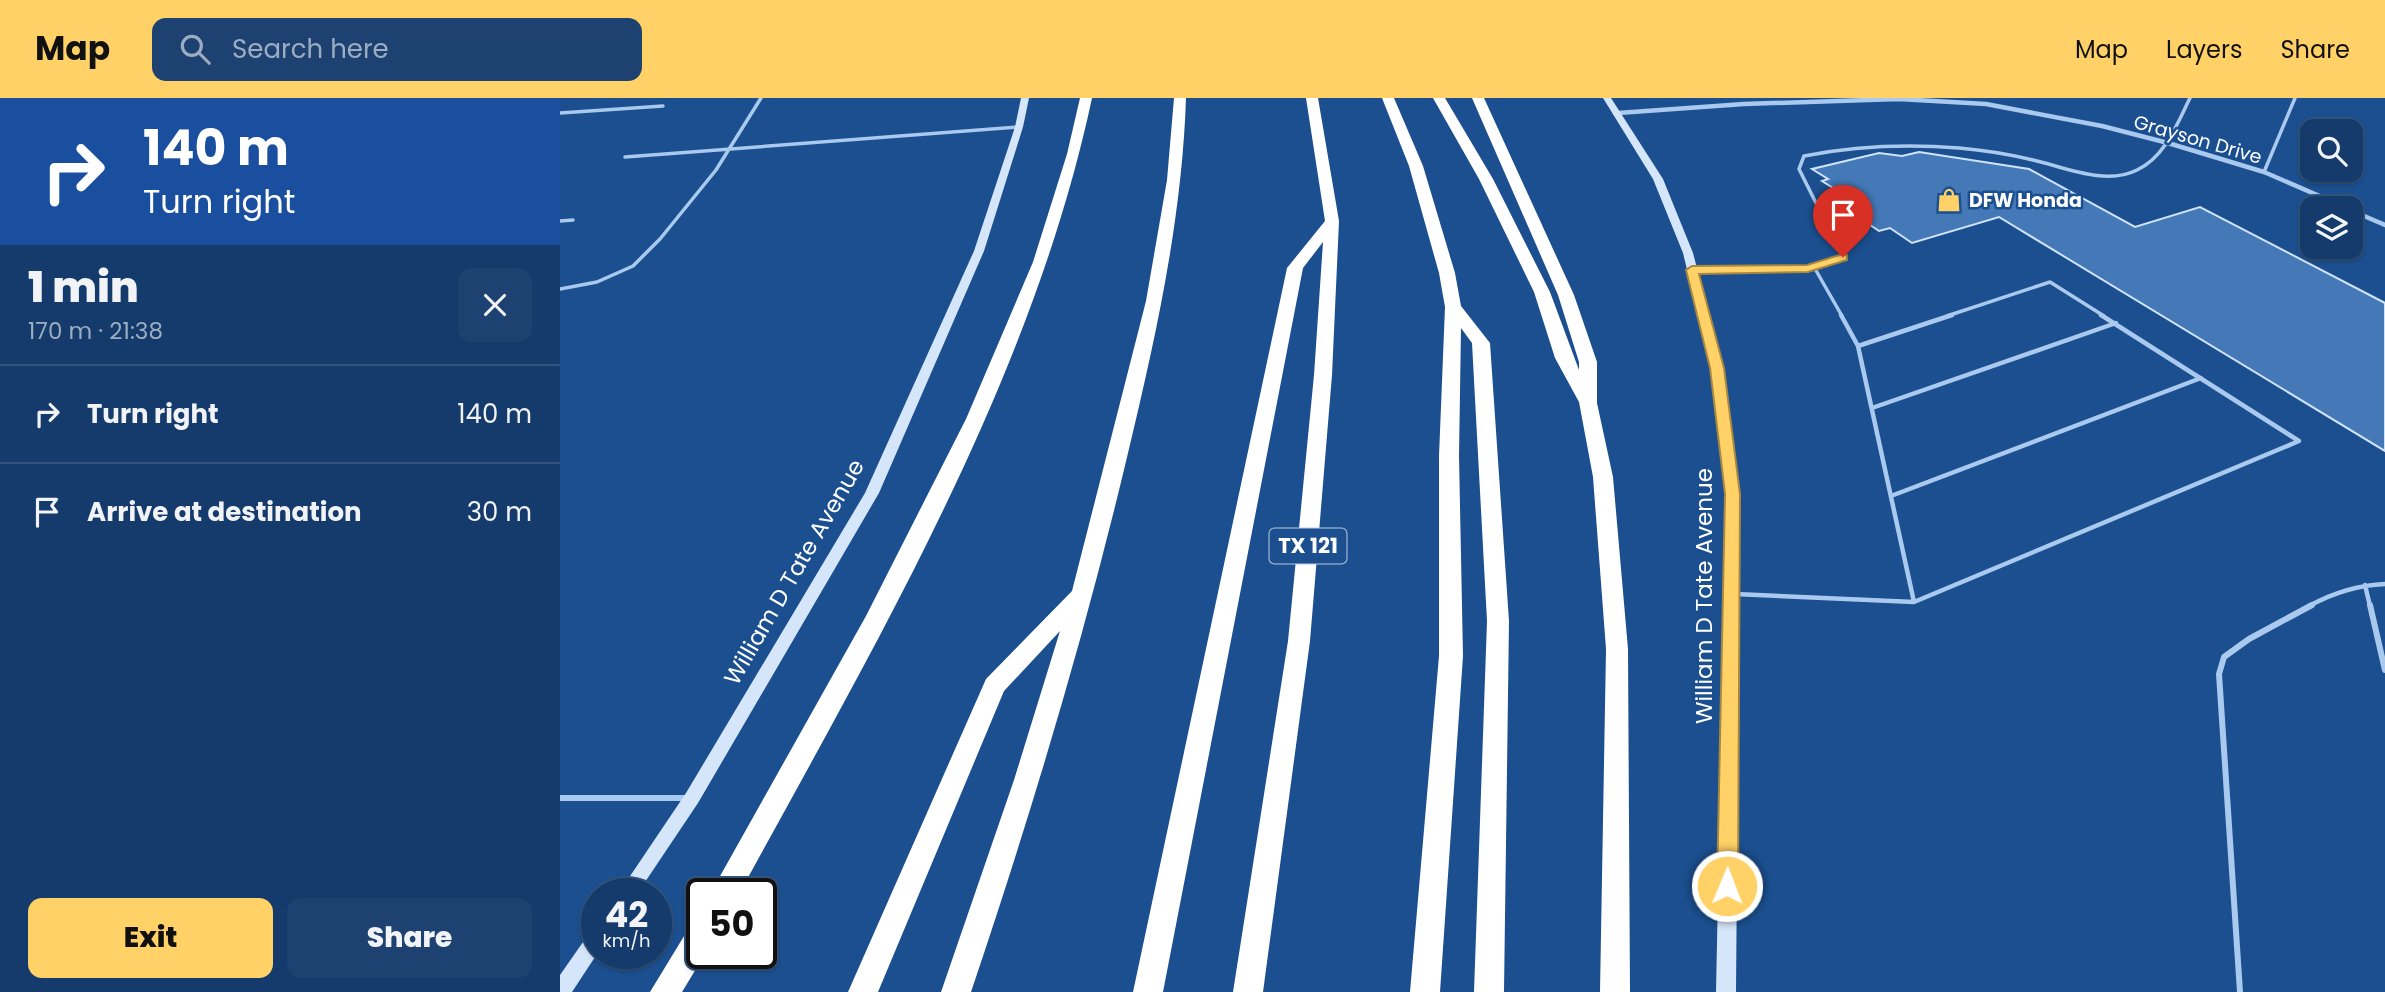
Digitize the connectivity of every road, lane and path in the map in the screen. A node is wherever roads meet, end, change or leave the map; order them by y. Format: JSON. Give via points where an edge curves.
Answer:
{"nodes":[{"id":1,"x":761,"y":98,"type":"edge"},
{"id":2,"x":1025,"y":98,"type":"edge"},
{"id":3,"x":1086,"y":98,"type":"edge"},
{"id":4,"x":1180,"y":98,"type":"edge"},
{"id":5,"x":1312,"y":98,"type":"edge"},
{"id":6,"x":1388,"y":98,"type":"edge"},
{"id":7,"x":1438,"y":98,"type":"edge"},
{"id":8,"x":1478,"y":98,"type":"edge"},
{"id":9,"x":1607,"y":98,"type":"edge"},
{"id":10,"x":1898,"y":98,"type":"edge"},
{"id":11,"x":2190,"y":98,"type":"edge"},
{"id":12,"x":2295,"y":98,"type":"edge"},
{"id":13,"x":1985,"y":101,"type":"edge"},
{"id":14,"x":663,"y":106,"type":"dead end"},
{"id":15,"x":560,"y":113,"type":"edge"},
{"id":16,"x":1618,"y":113,"type":"junction"},
{"id":17,"x":1019,"y":127,"type":"junction"},
{"id":18,"x":2168,"y":143,"type":"junction"},
{"id":19,"x":729,"y":149,"type":"junction"},
{"id":20,"x":625,"y":157,"type":"dead end"},
{"id":21,"x":2264,"y":172,"type":"junction"},
{"id":22,"x":2319,"y":196,"type":"edge"},
{"id":23,"x":2363,"y":215,"type":"edge"},
{"id":24,"x":573,"y":220,"type":"dead end"},
{"id":25,"x":560,"y":221,"type":"edge"},
{"id":26,"x":1332,"y":221,"type":"junction"},
{"id":27,"x":2385,"y":225,"type":"edge"},
{"id":28,"x":1814,"y":267,"type":"junction"},
{"id":29,"x":1692,"y":270,"type":"junction"},
{"id":30,"x":560,"y":289,"type":"edge"},
{"id":31,"x":1453,"y":307,"type":"junction"},
{"id":32,"x":2116,"y":323,"type":"junction"},
{"id":33,"x":1858,"y":346,"type":"junction"},
{"id":34,"x":2201,"y":378,"type":"junction"},
{"id":35,"x":1588,"y":403,"type":"junction"},
{"id":36,"x":1872,"y":408,"type":"junction"},
{"id":37,"x":1891,"y":495,"type":"junction"},
{"id":38,"x":2385,"y":584,"type":"edge"},
{"id":39,"x":2365,"y":585,"type":"junction"},
{"id":40,"x":1083,"y":593,"type":"junction"},
{"id":41,"x":1731,"y":594,"type":"junction"},
{"id":42,"x":1914,"y":602,"type":"junction"},
{"id":43,"x":2385,"y":670,"type":"edge"},
{"id":44,"x":560,"y":798,"type":"edge"},
{"id":45,"x":692,"y":798,"type":"junction"},
{"id":46,"x":637,"y":878,"type":"edge"},
{"id":47,"x":733,"y":878,"type":"edge"},
{"id":48,"x":686,"y":959,"type":"edge"},
{"id":49,"x":581,"y":962,"type":"edge"},
{"id":50,"x":561,"y":992,"type":"edge"},
{"id":51,"x":666,"y":992,"type":"edge"},
{"id":52,"x":863,"y":992,"type":"edge"},
{"id":53,"x":956,"y":992,"type":"edge"},
{"id":54,"x":1148,"y":992,"type":"edge"},
{"id":55,"x":1248,"y":992,"type":"edge"},
{"id":56,"x":1425,"y":992,"type":"edge"},
{"id":57,"x":1489,"y":992,"type":"edge"},
{"id":58,"x":1615,"y":992,"type":"edge"},
{"id":59,"x":1726,"y":992,"type":"edge"},
{"id":60,"x":2240,"y":992,"type":"edge"}],
"edges":[{"from":1,"to":19,"type":"lane"},
{"from":2,"to":17,"type":"main road","name":"William D Tate Avenue"},
{"from":3,"to":47,"type":"highway","via":[[1043,259],[986,398],[890,593]]},
{"from":4,"to":40,"type":"highway","via":[[1175,185],[1157,295]]},
{"from":5,"to":26,"type":"highway","number":"TX 121"},
{"from":6,"to":31,"type":"highway","via":[[1416,166]]},
{"from":7,"to":35,"type":"highway","via":[[1486,179],[1542,292],[1564,358]]},
{"from":8,"to":35,"type":"highway","via":[[1566,295],[1588,362]]},
{"from":9,"to":16,"type":"main road","name":"William D Tate Avenue"},
{"from":10,"to":13,"type":"street","name":"Grayson Drive"},
{"from":10,"to":16,"type":"street","name":"Grayson Drive"},
{"from":11,"to":18,"type":"lane"},
{"from":12,"to":21,"type":"lane"},
{"from":13,"to":18,"type":"street","name":"Grayson Drive"},
{"from":14,"to":15,"type":"lane"},
{"from":16,"to":29,"type":"main road","name":"William D Tate Avenue","via":[[1658,179]]},
{"from":17,"to":19,"type":"lane"},
{"from":17,"to":45,"type":"main road","name":"William D Tate Avenue","via":[[979,251],[872,493]]},
{"from":18,"to":21,"type":"street","name":"Grayson Drive"},
{"from":18,"to":28,"type":"lane","via":[[2137,171],[2121,174],[2093,174],[1960,148],[1885,146],[1804,156],[1799,169],[1833,229],[1843,257]]},
{"from":19,"to":20,"type":"lane"},
{"from":19,"to":30,"type":"lane","via":[[660,239],[633,266],[597,282]]},
{"from":21,"to":22,"type":"street","name":"Grayson Drive"},
{"from":23,"to":27,"type":"street","name":"Grayson Drive"},
{"from":24,"to":25,"type":"lane"},
{"from":26,"to":54,"type":"highway","via":[[1295,268]]},
{"from":26,"to":55,"type":"highway","number":"TX 121","via":[[1324,375],[1299,641]]},
{"from":28,"to":29,"type":"lane"},
{"from":28,"to":33,"type":"lane"},
{"from":29,"to":41,"type":"main road","name":"William D Tate Avenue","via":[[1717,368],[1728,456]]},
{"from":31,"to":56,"type":"highway","via":[[1451,656]]},
{"from":31,"to":57,"type":"highway","via":[[1480,343],[1498,621]]},
{"from":32,"to":33,"type":"lane","via":[[2050,282]]},
{"from":32,"to":34,"type":"lane"},
{"from":32,"to":36,"type":"lane"},
{"from":33,"to":36,"type":"lane"},
{"from":34,"to":37,"type":"lane"},
{"from":34,"to":42,"type":"lane","via":[[2299,441]]},
{"from":35,"to":58,"type":"highway","via":[[1603,477],[1617,649]]},
{"from":36,"to":37,"type":"lane"},
{"from":37,"to":42,"type":"lane"},
{"from":38,"to":39,"type":"lane"},
{"from":39,"to":43,"type":"lane"},
{"from":39,"to":60,"type":"lane","via":[[2330,595],[2224,657],[2219,674]]},
{"from":40,"to":52,"type":"highway","via":[[994,686]]},
{"from":40,"to":53,"type":"highway"},
{"from":41,"to":42,"type":"lane"},
{"from":41,"to":59,"type":"main road","name":"William D Tate Avenue"},
{"from":44,"to":45,"type":"lane"},
{"from":45,"to":46,"type":"main road","name":"William D Tate Avenue"},
{"from":48,"to":51,"type":"highway"},
{"from":49,"to":50,"type":"main road"}]}
